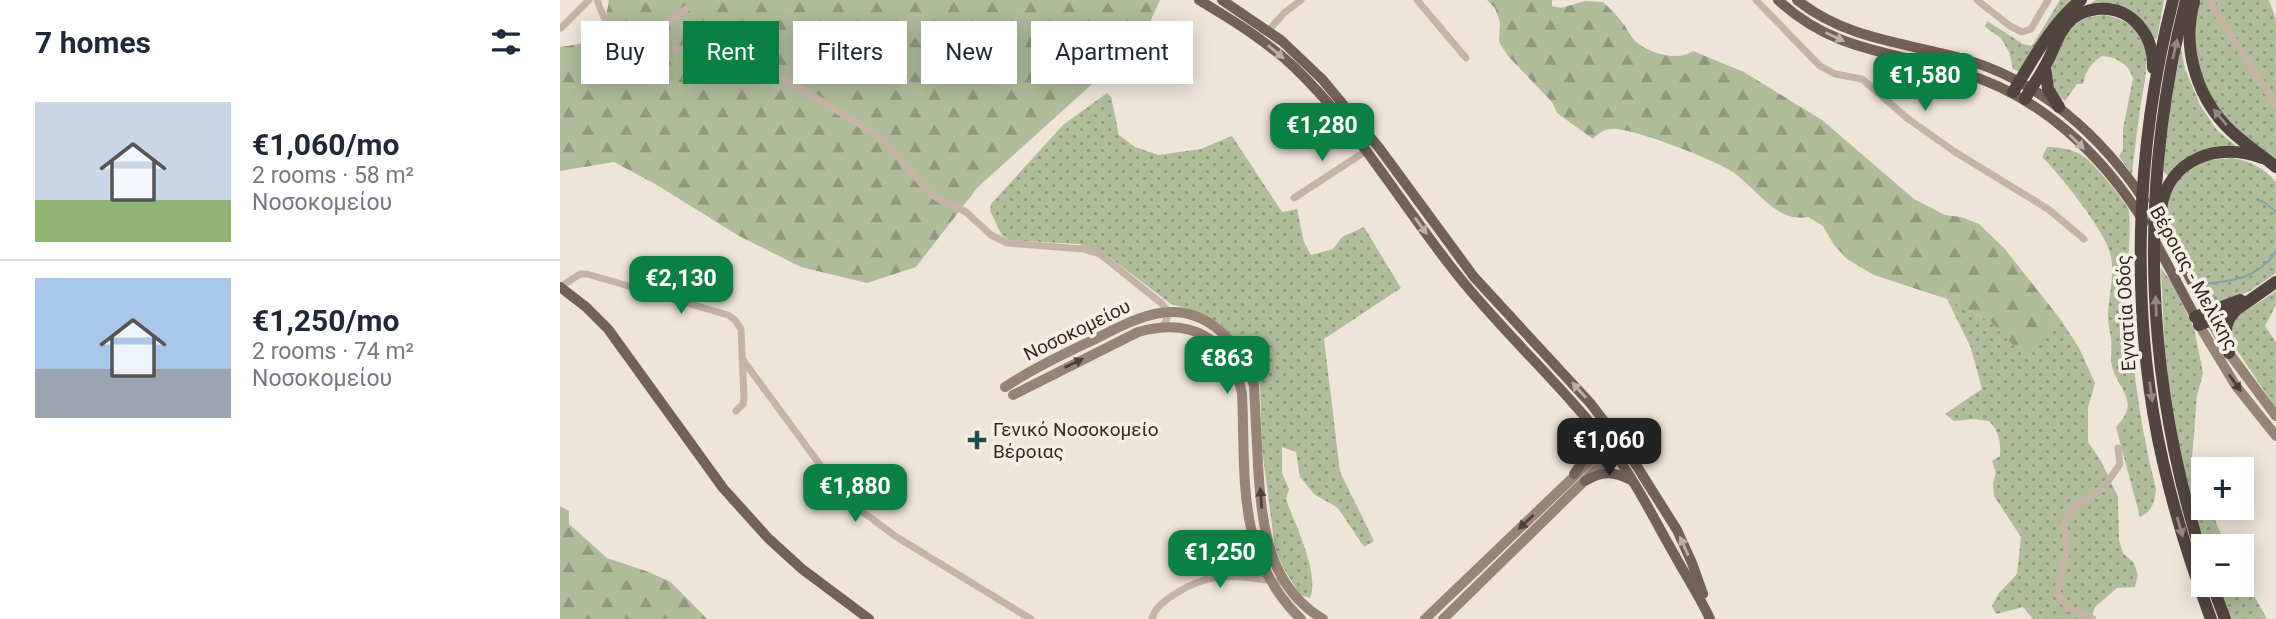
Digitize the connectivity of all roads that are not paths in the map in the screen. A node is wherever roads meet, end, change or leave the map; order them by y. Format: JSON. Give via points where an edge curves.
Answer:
{"nodes":[{"id":1,"x":589,"y":0,"type":"edge"},
{"id":2,"x":597,"y":0,"type":"edge"},
{"id":3,"x":1199,"y":0,"type":"edge"},
{"id":4,"x":1222,"y":0,"type":"edge"},
{"id":5,"x":1301,"y":0,"type":"edge"},
{"id":6,"x":1417,"y":0,"type":"edge"},
{"id":7,"x":1756,"y":0,"type":"edge"},
{"id":8,"x":1778,"y":0,"type":"edge"},
{"id":9,"x":1797,"y":0,"type":"edge"},
{"id":10,"x":1977,"y":0,"type":"edge"},
{"id":11,"x":2048,"y":0,"type":"edge"},
{"id":12,"x":2081,"y":0,"type":"edge"},
{"id":13,"x":2173,"y":0,"type":"edge"},
{"id":14,"x":2186,"y":0,"type":"edge"},
{"id":15,"x":2194,"y":0,"type":"edge"},
{"id":16,"x":2211,"y":0,"type":"edge"},
{"id":17,"x":686,"y":9,"type":"dead end"},
{"id":18,"x":605,"y":21,"type":"edge"},
{"id":19,"x":669,"y":22,"type":"edge"},
{"id":20,"x":561,"y":28,"type":"edge"},
{"id":21,"x":1268,"y":31,"type":"junction"},
{"id":22,"x":669,"y":49,"type":"edge"},
{"id":23,"x":1466,"y":58,"type":"dead end"},
{"id":24,"x":2045,"y":67,"type":"junction"},
{"id":25,"x":2022,"y":90,"type":"junction"},
{"id":26,"x":2153,"y":96,"type":"junction"},
{"id":27,"x":2276,"y":105,"type":"edge"},
{"id":28,"x":2059,"y":107,"type":"junction"},
{"id":29,"x":1366,"y":151,"type":"junction"},
{"id":30,"x":2273,"y":165,"type":"edge"},
{"id":31,"x":2153,"y":193,"type":"junction"},
{"id":32,"x":1294,"y":198,"type":"dead end"},
{"id":33,"x":2084,"y":239,"type":"dead end"},
{"id":34,"x":2148,"y":251,"type":"junction"},
{"id":35,"x":2276,"y":282,"type":"edge"},
{"id":36,"x":560,"y":287,"type":"edge"},
{"id":37,"x":2257,"y":295,"type":"junction"},
{"id":38,"x":2236,"y":310,"type":"junction"},
{"id":39,"x":1169,"y":312,"type":"junction"},
{"id":40,"x":2203,"y":318,"type":"junction"},
{"id":41,"x":1164,"y":326,"type":"junction"},
{"id":42,"x":2229,"y":353,"type":"junction"},
{"id":43,"x":743,"y":360,"type":"junction"},
{"id":44,"x":1005,"y":387,"type":"dead end"},
{"id":45,"x":1013,"y":395,"type":"dead end"},
{"id":46,"x":736,"y":411,"type":"dead end"},
{"id":47,"x":1581,"y":412,"type":"junction"},
{"id":48,"x":2276,"y":416,"type":"edge"},
{"id":49,"x":2276,"y":436,"type":"edge"},
{"id":50,"x":1614,"y":446,"type":"junction"},
{"id":51,"x":2118,"y":448,"type":"dead end"},
{"id":52,"x":1574,"y":474,"type":"junction"},
{"id":53,"x":1585,"y":481,"type":"junction"},
{"id":54,"x":1632,"y":481,"type":"junction"},
{"id":55,"x":2196,"y":534,"type":"edge"},
{"id":56,"x":1270,"y":580,"type":"junction"},
{"id":57,"x":1286,"y":583,"type":"junction"},
{"id":58,"x":2217,"y":597,"type":"edge"},
{"id":59,"x":1708,"y":615,"type":"edge"},
{"id":60,"x":1448,"y":617,"type":"edge"},
{"id":61,"x":869,"y":619,"type":"edge"},
{"id":62,"x":1031,"y":619,"type":"edge"},
{"id":63,"x":1152,"y":619,"type":"edge"},
{"id":64,"x":1301,"y":619,"type":"edge"},
{"id":65,"x":1323,"y":619,"type":"edge"},
{"id":66,"x":1425,"y":619,"type":"edge"},
{"id":67,"x":2093,"y":619,"type":"edge"},
{"id":68,"x":2211,"y":619,"type":"edge"},
{"id":69,"x":2225,"y":619,"type":"edge"}],
"edges":[{"from":1,"to":20,"type":"street"},
{"from":2,"to":18,"type":"street"},
{"from":3,"to":29,"type":"main road","one_way":true,"via":[[1251,32],[1293,66]]},
{"from":4,"to":21,"type":"main road"},
{"from":5,"to":21,"type":"street"},
{"from":6,"to":23,"type":"street"},
{"from":7,"to":33,"type":"street","via":[[1820,66],[1862,79],[1907,118],[2048,209]]},
{"from":8,"to":25,"type":"main road","name":"Βέροιας - Μελίκης","one_way":true,"via":[[1807,23],[1852,45]]},
{"from":9,"to":25,"type":"main road","name":"Βέροιας - Μελίκης","via":[[1856,33],[1966,60]]},
{"from":10,"to":11,"type":"street","via":[[2022,32],[2031,29]]},
{"from":12,"to":25,"type":"highway","via":[[2052,32]]},
{"from":13,"to":26,"type":"highway","name":"Εγνατία Οδός"},
{"from":31,"to":14,"type":"highway","name":"Εγνατία Οδός","one_way":true,"via":[[2169,78]]},
{"from":30,"to":15,"type":"highway","one_way":true,"via":[[2225,124],[2200,86],[2190,46]]},
{"from":16,"to":27,"type":"street"},
{"from":17,"to":19,"type":"street"},
{"from":50,"to":21,"type":"main road","one_way":true,"via":[[1591,404],[1474,277],[1322,79]]},
{"from":22,"to":39,"type":"street","via":[[716,51],[773,72],[882,138],[928,191],[966,212],[991,235],[1007,243],[1100,254]]},
{"from":24,"to":25,"type":"highway"},
{"from":24,"to":26,"type":"highway","via":[[2072,20],[2092,9],[2119,10],[2139,24],[2151,48]]},
{"from":24,"to":28,"type":"highway","via":[[2048,89]]},
{"from":25,"to":28,"type":"main road","name":"Βέροιας - Μελίκης"},
{"from":25,"to":40,"type":"main road","name":"Βέροιας - Μελίκης","one_way":true,"via":[[2075,139],[2127,197]]},
{"from":26,"to":31,"type":"highway","name":"Εγνατία Οδός"},
{"from":28,"to":40,"type":"main road","name":"Βέροιας - Μελίκης","via":[[2137,190],[2179,256]]},
{"from":29,"to":32,"type":"street"},
{"from":29,"to":47,"type":"main road","one_way":true,"via":[[1464,283]]},
{"from":30,"to":31,"type":"highway","via":[[2238,151],[2214,152],[2185,166],[2169,185]]},
{"from":31,"to":34,"type":"highway"},
{"from":31,"to":34,"type":"highway","name":"Εγνατία Οδός"},
{"from":55,"to":34,"type":"highway","name":"Εγνατία Οδός","one_way":true,"via":[[2168,422]]},
{"from":34,"to":68,"type":"highway","name":"Εγνατία Οδός","one_way":true,"via":[[2146,355],[2160,450]]},
{"from":35,"to":37,"type":"highway"},
{"from":36,"to":43,"type":"street","via":[[587,274],[728,315],[741,329]]},
{"from":36,"to":61,"type":"main road","via":[[608,329],[723,488],[768,538]]},
{"from":37,"to":38,"type":"highway"},
{"from":37,"to":40,"type":"highway"},
{"from":38,"to":40,"type":"highway"},
{"from":38,"to":42,"type":"highway","via":[[2226,323]]},
{"from":39,"to":41,"type":"street"},
{"from":39,"to":44,"type":"street","name":"Νοσοκομείου","via":[[1140,318],[1102,335]]},
{"from":57,"to":39,"type":"street","name":"Νοσοκομείου","one_way":true,"via":[[1267,542],[1262,514],[1250,369],[1236,346],[1216,327],[1203,319]]},
{"from":40,"to":42,"type":"street","name":"Βέροιας - Μελίκης"},
{"from":40,"to":49,"type":"street","name":"Βέροιας - Μελίκης","one_way":true,"via":[[2222,365]]},
{"from":45,"to":41,"type":"street","name":"Νοσοκομείου","one_way":true,"via":[[1138,332]]},
{"from":41,"to":56,"type":"street","name":"Νοσοκομείου","via":[[1188,329],[1215,342],[1240,382],[1247,509],[1256,553]]},
{"from":42,"to":48,"type":"street","name":"Βέροιας - Μελίκης"},
{"from":43,"to":46,"type":"street","via":[[744,399]]},
{"from":43,"to":62,"type":"street","via":[[826,473],[863,512]]},
{"from":47,"to":50,"type":"main road"},
{"from":47,"to":52,"type":"main road","via":[[1590,444]]},
{"from":50,"to":52,"type":"street"},
{"from":50,"to":53,"type":"street"},
{"from":50,"to":54,"type":"main road"},
{"from":59,"to":50,"type":"main road","one_way":true,"via":[[1677,530]]},
{"from":51,"to":67,"type":"street","via":[[2120,464],[2104,487],[2080,502],[2064,522],[2067,550],[2057,592],[2068,608]]},
{"from":52,"to":66,"type":"street","one_way":true},
{"from":53,"to":54,"type":"main road","via":[[1606,472]]},
{"from":53,"to":60,"type":"street"},
{"from":54,"to":59,"type":"main road"},
{"from":56,"to":57,"type":"street"},
{"from":56,"to":63,"type":"street","via":[[1227,575],[1205,579],[1161,604]]},
{"from":56,"to":64,"type":"street","name":"Νοσοκομείου"},
{"from":57,"to":65,"type":"street","name":"Νοσοκομείου"},
{"from":58,"to":69,"type":"highway"}]}
